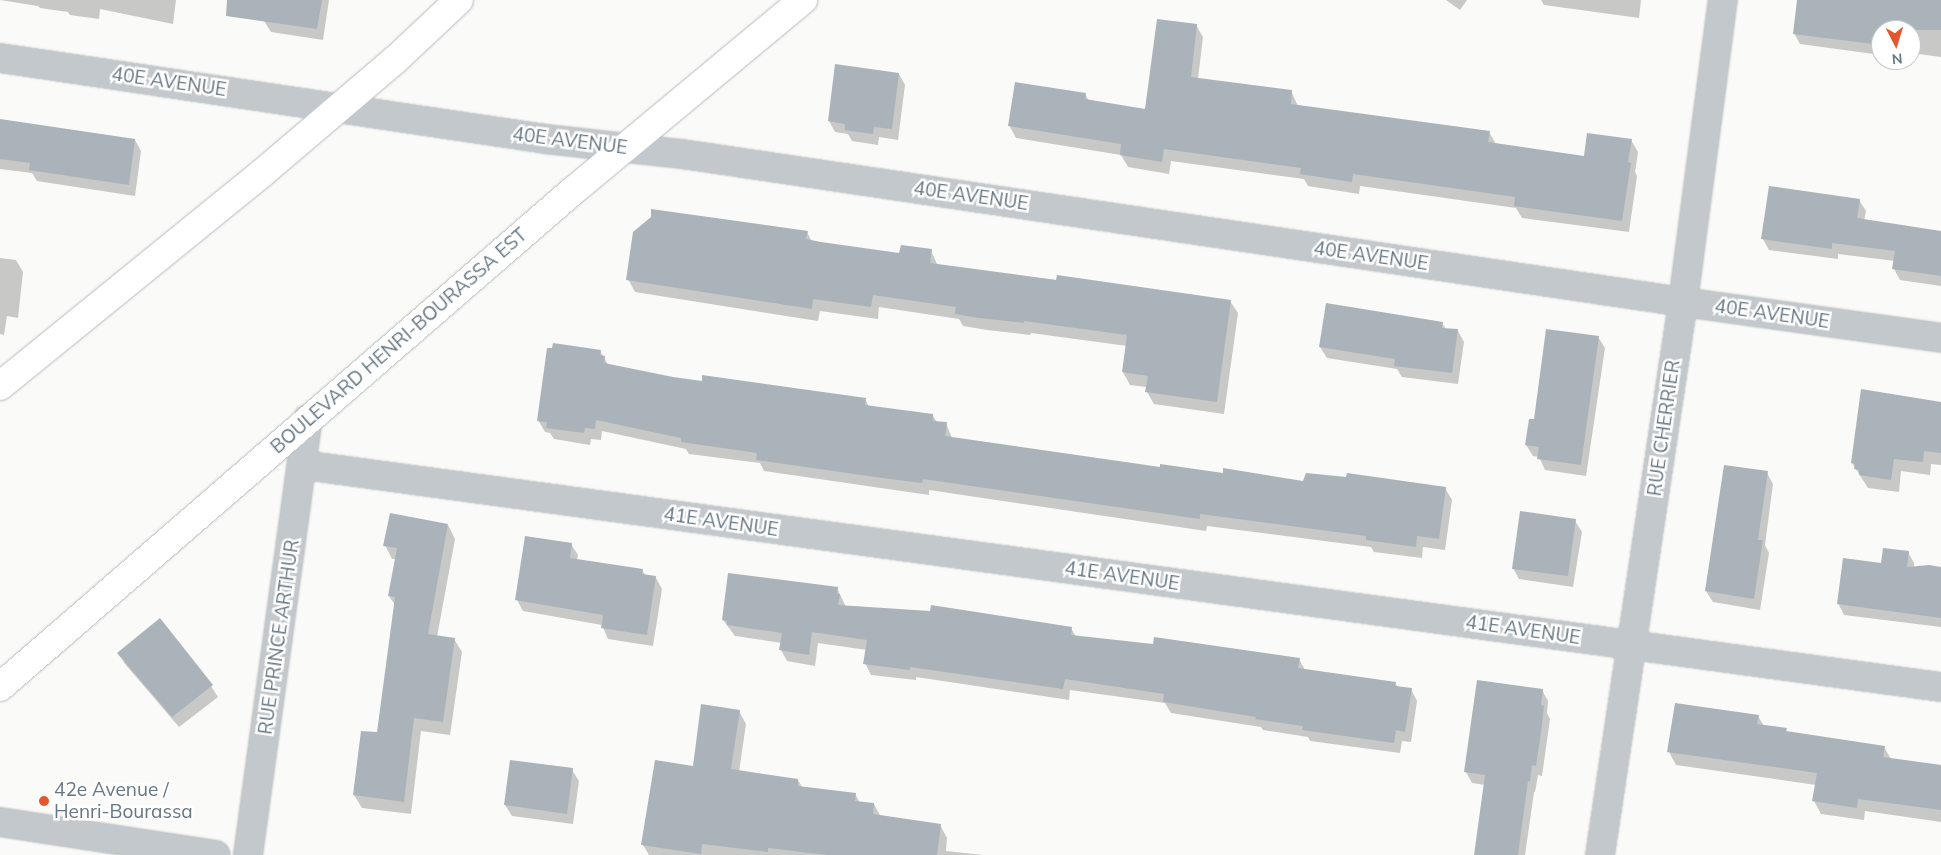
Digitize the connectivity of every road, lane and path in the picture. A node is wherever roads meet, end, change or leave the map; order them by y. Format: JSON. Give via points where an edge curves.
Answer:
{"nodes":[{"id":1,"x":459,"y":0,"type":"edge"},
{"id":2,"x":803,"y":0,"type":"edge"},
{"id":3,"x":1723,"y":0,"type":"edge"},
{"id":4,"x":0,"y":58,"type":"edge"},
{"id":5,"x":338,"y":108,"type":"junction"},
{"id":6,"x":624,"y":148,"type":"junction"},
{"id":7,"x":1683,"y":302,"type":"junction"},
{"id":8,"x":1941,"y":338,"type":"edge"},
{"id":9,"x":0,"y":386,"type":"edge"},
{"id":10,"x":308,"y":419,"type":"junction"},
{"id":11,"x":303,"y":465,"type":"junction"},
{"id":12,"x":1632,"y":645,"type":"junction"},
{"id":13,"x":0,"y":687,"type":"edge"},
{"id":14,"x":1941,"y":687,"type":"edge"},
{"id":15,"x":0,"y":822,"type":"edge"},
{"id":16,"x":215,"y":855,"type":"edge"},
{"id":17,"x":248,"y":855,"type":"edge"},
{"id":18,"x":1600,"y":855,"type":"edge"}],
"edges":[{"from":1,"to":5,"type":"main road"},
{"from":2,"to":6,"type":"main road","name":"BOULEVARD HENRI-BOURASSA EST"},
{"from":3,"to":7,"type":"street","name":"RUE CHERRIER"},
{"from":4,"to":5,"type":"street","name":"40E AVENUE"},
{"from":5,"to":6,"type":"street","name":"40E AVENUE"},
{"from":5,"to":9,"type":"main road"},
{"from":6,"to":7,"type":"street","name":"40E AVENUE"},
{"from":6,"to":10,"type":"main road","name":"BOULEVARD HENRI-BOURASSA EST"},
{"from":7,"to":8,"type":"street","name":"40E AVENUE"},
{"from":7,"to":12,"type":"street","name":"RUE CHERRIER"},
{"from":10,"to":11,"type":"street","name":"RUE PRINCE ARTHUR"},
{"from":10,"to":13,"type":"main road","name":"BOULEVARD HENRI-BOURASSA EST"},
{"from":11,"to":12,"type":"street","name":"41E AVENUE"},
{"from":11,"to":17,"type":"street","name":"RUE PRINCE ARTHUR"},
{"from":12,"to":14,"type":"street","name":"41E AVENUE"},
{"from":12,"to":18,"type":"street","name":"RUE CHERRIER"},
{"from":15,"to":16,"type":"street"}]}
